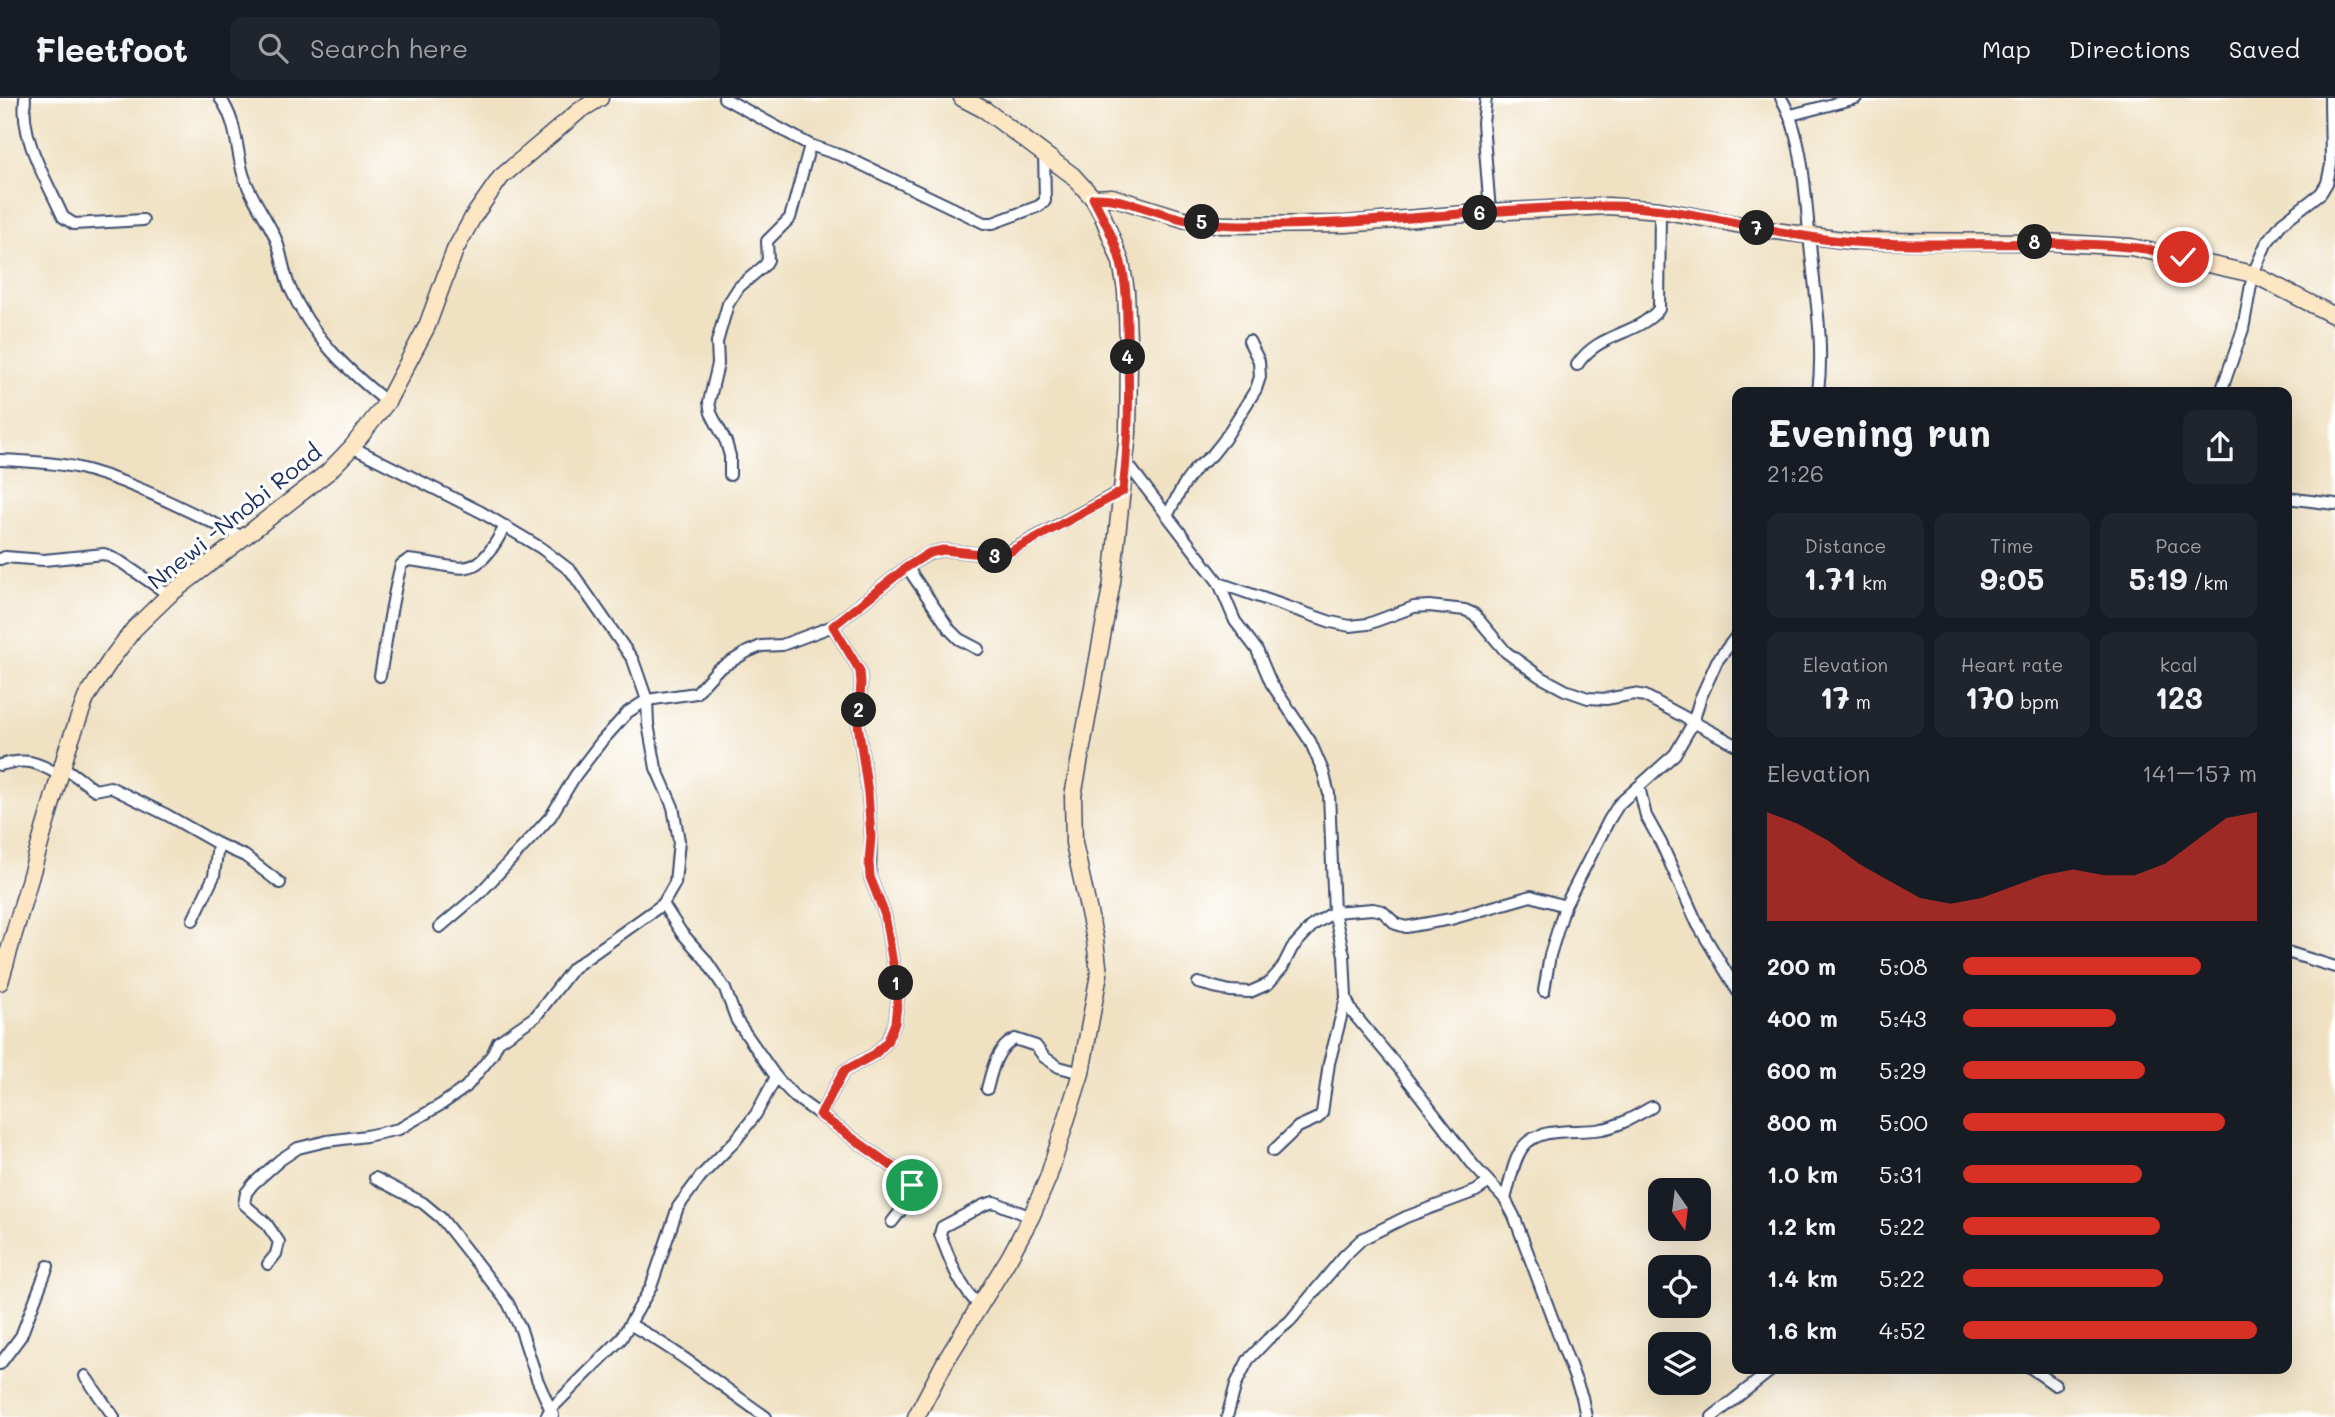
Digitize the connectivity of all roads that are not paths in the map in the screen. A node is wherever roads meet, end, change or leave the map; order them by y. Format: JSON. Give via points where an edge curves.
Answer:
{"nodes":[{"id":1,"x":25,"y":98,"type":"edge"},
{"id":2,"x":220,"y":98,"type":"edge"},
{"id":3,"x":600,"y":98,"type":"edge"},
{"id":4,"x":724,"y":98,"type":"edge"},
{"id":5,"x":962,"y":98,"type":"edge"},
{"id":6,"x":1486,"y":98,"type":"edge"},
{"id":7,"x":1781,"y":98,"type":"edge"},
{"id":8,"x":1857,"y":98,"type":"edge"},
{"id":9,"x":2330,"y":98,"type":"edge"},
{"id":10,"x":1791,"y":114,"type":"junction"},
{"id":11,"x":810,"y":145,"type":"junction"},
{"id":12,"x":1044,"y":152,"type":"junction"},
{"id":13,"x":1093,"y":198,"type":"junction"},
{"id":14,"x":1660,"y":210,"type":"junction"},
{"id":15,"x":1490,"y":212,"type":"junction"},
{"id":16,"x":143,"y":220,"type":"dead end"},
{"id":17,"x":1809,"y":236,"type":"junction"},
{"id":18,"x":2253,"y":274,"type":"junction"},
{"id":19,"x":2335,"y":316,"type":"edge"},
{"id":20,"x":1249,"y":341,"type":"dead end"},
{"id":21,"x":1577,"y":365,"type":"dead end"},
{"id":22,"x":1819,"y":387,"type":"edge"},
{"id":23,"x":2223,"y":387,"type":"edge"},
{"id":24,"x":387,"y":402,"type":"junction"},
{"id":25,"x":352,"y":447,"type":"junction"},
{"id":26,"x":0,"y":460,"type":"edge"},
{"id":27,"x":1126,"y":462,"type":"junction"},
{"id":28,"x":730,"y":475,"type":"dead end"},
{"id":29,"x":1123,"y":491,"type":"junction"},
{"id":30,"x":2292,"y":499,"type":"edge"},
{"id":31,"x":2335,"y":504,"type":"edge"},
{"id":32,"x":1168,"y":514,"type":"junction"},
{"id":33,"x":505,"y":526,"type":"junction"},
{"id":34,"x":243,"y":537,"type":"junction"},
{"id":35,"x":0,"y":559,"type":"edge"},
{"id":36,"x":907,"y":567,"type":"junction"},
{"id":37,"x":1219,"y":583,"type":"junction"},
{"id":38,"x":169,"y":595,"type":"junction"},
{"id":39,"x":833,"y":626,"type":"junction"},
{"id":40,"x":1732,"y":642,"type":"edge"},
{"id":41,"x":978,"y":649,"type":"dead end"},
{"id":42,"x":380,"y":676,"type":"dead end"},
{"id":43,"x":647,"y":700,"type":"junction"},
{"id":44,"x":1693,"y":723,"type":"junction"},
{"id":45,"x":1732,"y":743,"type":"edge"},
{"id":46,"x":0,"y":765,"type":"edge"},
{"id":47,"x":60,"y":771,"type":"junction"},
{"id":48,"x":1639,"y":787,"type":"junction"},
{"id":49,"x":218,"y":844,"type":"junction"},
{"id":50,"x":280,"y":883,"type":"dead end"},
{"id":51,"x":663,"y":904,"type":"junction"},
{"id":52,"x":1565,"y":906,"type":"junction"},
{"id":53,"x":1334,"y":912,"type":"junction"},
{"id":54,"x":193,"y":920,"type":"dead end"},
{"id":55,"x":440,"y":927,"type":"dead end"},
{"id":56,"x":2292,"y":954,"type":"edge"},
{"id":57,"x":4,"y":958,"type":"edge"},
{"id":58,"x":2335,"y":967,"type":"edge"},
{"id":59,"x":0,"y":982,"type":"edge"},
{"id":60,"x":1732,"y":982,"type":"edge"},
{"id":61,"x":1198,"y":983,"type":"dead end"},
{"id":62,"x":1544,"y":991,"type":"dead end"},
{"id":63,"x":1346,"y":998,"type":"junction"},
{"id":64,"x":1081,"y":1073,"type":"junction"},
{"id":65,"x":776,"y":1077,"type":"junction"},
{"id":66,"x":988,"y":1089,"type":"dead end"},
{"id":67,"x":1651,"y":1107,"type":"dead end"},
{"id":68,"x":820,"y":1115,"type":"junction"},
{"id":69,"x":1273,"y":1151,"type":"dead end"},
{"id":70,"x":375,"y":1178,"type":"dead end"},
{"id":71,"x":1488,"y":1182,"type":"junction"},
{"id":72,"x":1505,"y":1199,"type":"junction"},
{"id":73,"x":1031,"y":1217,"type":"junction"},
{"id":74,"x":892,"y":1222,"type":"dead end"},
{"id":75,"x":268,"y":1264,"type":"dead end"},
{"id":76,"x":48,"y":1266,"type":"dead end"},
{"id":77,"x":980,"y":1306,"type":"junction"},
{"id":78,"x":631,"y":1325,"type":"junction"},
{"id":79,"x":0,"y":1364,"type":"edge"},
{"id":80,"x":1766,"y":1374,"type":"edge"},
{"id":81,"x":2039,"y":1374,"type":"edge"},
{"id":82,"x":85,"y":1376,"type":"dead end"},
{"id":83,"x":2055,"y":1385,"type":"dead end"},
{"id":84,"x":550,"y":1415,"type":"edge"},
{"id":85,"x":114,"y":1417,"type":"edge"},
{"id":86,"x":766,"y":1417,"type":"edge"},
{"id":87,"x":916,"y":1417,"type":"edge"},
{"id":88,"x":1227,"y":1417,"type":"edge"},
{"id":89,"x":1586,"y":1417,"type":"edge"},
{"id":90,"x":1712,"y":1417,"type":"edge"}],
"edges":[{"from":1,"to":16,"type":"street","via":[[27,132],[63,217],[74,224]]},
{"from":2,"to":24,"type":"street","via":[[231,115],[243,174],[276,239],[289,287],[324,344]]},
{"from":3,"to":24,"type":"main road","name":"Nnewi -Nnobi Road","via":[[501,177],[456,250],[426,326]]},
{"from":4,"to":11,"type":"street"},
{"from":5,"to":12,"type":"main road"},
{"from":6,"to":15,"type":"street","via":[[1483,123]]},
{"from":7,"to":10,"type":"street"},
{"from":8,"to":10,"type":"street"},
{"from":9,"to":18,"type":"street","via":[[2327,183],[2321,194],[2282,223],[2266,243]]},
{"from":10,"to":17,"type":"street"},
{"from":11,"to":12,"type":"street","via":[[848,158],[984,223],[1045,201]]},
{"from":11,"to":28,"type":"street","via":[[790,218],[767,241],[765,265],[739,288],[729,304],[717,342],[718,364],[709,402],[730,456]]},
{"from":12,"to":13,"type":"main road"},
{"from":13,"to":15,"type":"main road","via":[[1112,197],[1183,219],[1221,225],[1346,224]]},
{"from":13,"to":27,"type":"main road","via":[[1113,239],[1126,291]]},
{"from":14,"to":15,"type":"main road","via":[[1608,206]]},
{"from":14,"to":17,"type":"main road"},
{"from":14,"to":21,"type":"street","via":[[1658,309],[1651,318],[1597,343]]},
{"from":17,"to":18,"type":"main road","via":[[1851,242],[2131,247]]},
{"from":17,"to":22,"type":"street","via":[[1820,330]]},
{"from":18,"to":19,"type":"main road"},
{"from":18,"to":23,"type":"street","via":[[2243,329]]},
{"from":20,"to":32,"type":"street","via":[[1259,361],[1256,389],[1224,440],[1195,469]]},
{"from":24,"to":25,"type":"main road","name":"Nnewi -Nnobi Road"},
{"from":25,"to":33,"type":"street"},
{"from":25,"to":34,"type":"main road","name":"Nnewi -Nnobi Road","via":[[328,472]]},
{"from":26,"to":34,"type":"street","via":[[77,467]]},
{"from":27,"to":29,"type":"main road"},
{"from":27,"to":32,"type":"street"},
{"from":29,"to":36,"type":"street","via":[[1002,556],[943,550]]},
{"from":29,"to":64,"type":"main road","via":[[1112,582],[1073,796],[1073,843],[1099,974]]},
{"from":30,"to":31,"type":"street"},
{"from":32,"to":37,"type":"street"},
{"from":33,"to":42,"type":"street","via":[[486,558],[473,566],[451,569],[408,560],[401,565]]},
{"from":33,"to":43,"type":"street","via":[[571,571],[633,660]]},
{"from":34,"to":38,"type":"main road","name":"Nnewi -Nnobi Road"},
{"from":35,"to":38,"type":"street","via":[[104,554]]},
{"from":36,"to":39,"type":"street"},
{"from":36,"to":41,"type":"street","via":[[950,630]]},
{"from":37,"to":44,"type":"street","via":[[1350,626],[1414,607],[1465,610],[1474,614],[1506,652],[1565,690],[1588,698],[1645,696]]},
{"from":37,"to":53,"type":"street","via":[[1235,621],[1257,650],[1271,683],[1310,741],[1323,771],[1329,794]]},
{"from":38,"to":47,"type":"main road","name":"Nnewi -Nnobi Road","via":[[134,629],[86,698]]},
{"from":39,"to":43,"type":"street","via":[[747,652],[717,670],[696,693]]},
{"from":39,"to":68,"type":"street","via":[[860,671],[858,724],[868,793],[870,877],[885,915],[898,995],[887,1042],[844,1071]]},
{"from":40,"to":44,"type":"street","via":[[1717,661]]},
{"from":43,"to":51,"type":"street","via":[[656,768],[673,807],[679,841],[675,883]]},
{"from":43,"to":55,"type":"street","via":[[628,712],[601,742],[534,835],[480,893]]},
{"from":44,"to":45,"type":"street"},
{"from":44,"to":48,"type":"street","via":[[1675,754]]},
{"from":46,"to":47,"type":"street","via":[[29,760]]},
{"from":47,"to":49,"type":"street","via":[[95,790],[110,787]]},
{"from":47,"to":57,"type":"main road","name":"Nnewi -Nnobi Road"},
{"from":48,"to":52,"type":"street","via":[[1609,820]]},
{"from":48,"to":60,"type":"street","via":[[1646,816],[1698,925]]},
{"from":49,"to":50,"type":"street","via":[[245,856]]},
{"from":49,"to":54,"type":"street","via":[[214,876]]},
{"from":51,"to":65,"type":"street","via":[[726,989],[737,1021]]},
{"from":51,"to":75,"type":"street","via":[[573,968],[536,1016],[498,1042],[466,1087],[442,1104],[399,1129],[298,1149],[262,1176],[246,1193],[244,1204],[279,1242]]},
{"from":52,"to":53,"type":"street","via":[[1531,896],[1406,927],[1373,909]]},
{"from":52,"to":62,"type":"street"},
{"from":53,"to":61,"type":"street","via":[[1313,925],[1268,984],[1250,992]]},
{"from":53,"to":63,"type":"street","via":[[1344,955]]},
{"from":56,"to":58,"type":"street"},
{"from":57,"to":59,"type":"main road","name":"Nnewi -Nnobi Road"},
{"from":63,"to":69,"type":"street","via":[[1322,1114],[1298,1127]]},
{"from":63,"to":71,"type":"street","via":[[1352,1012]]},
{"from":64,"to":66,"type":"street","via":[[1059,1067],[1036,1046],[1015,1039],[999,1055]]},
{"from":64,"to":73,"type":"main road"},
{"from":65,"to":68,"type":"street"},
{"from":65,"to":78,"type":"street","via":[[756,1114],[678,1207],[651,1287]]},
{"from":67,"to":72,"type":"street","via":[[1603,1129],[1557,1132],[1529,1142],[1522,1148]]},
{"from":68,"to":74,"type":"street","via":[[907,1177],[912,1194]]},
{"from":70,"to":84,"type":"street","via":[[441,1218],[508,1303]]},
{"from":71,"to":72,"type":"street"},
{"from":71,"to":88,"type":"street","via":[[1362,1239],[1290,1321],[1248,1360]]},
{"from":72,"to":89,"type":"street"},
{"from":73,"to":77,"type":"main road"},
{"from":73,"to":77,"type":"street","via":[[994,1202],[942,1227],[940,1234],[958,1277]]},
{"from":76,"to":79,"type":"street","via":[[21,1336]]},
{"from":77,"to":87,"type":"main road"},
{"from":78,"to":84,"type":"street"},
{"from":78,"to":86,"type":"street"},
{"from":80,"to":90,"type":"street"},
{"from":81,"to":83,"type":"street"},
{"from":82,"to":85,"type":"street"}]}
